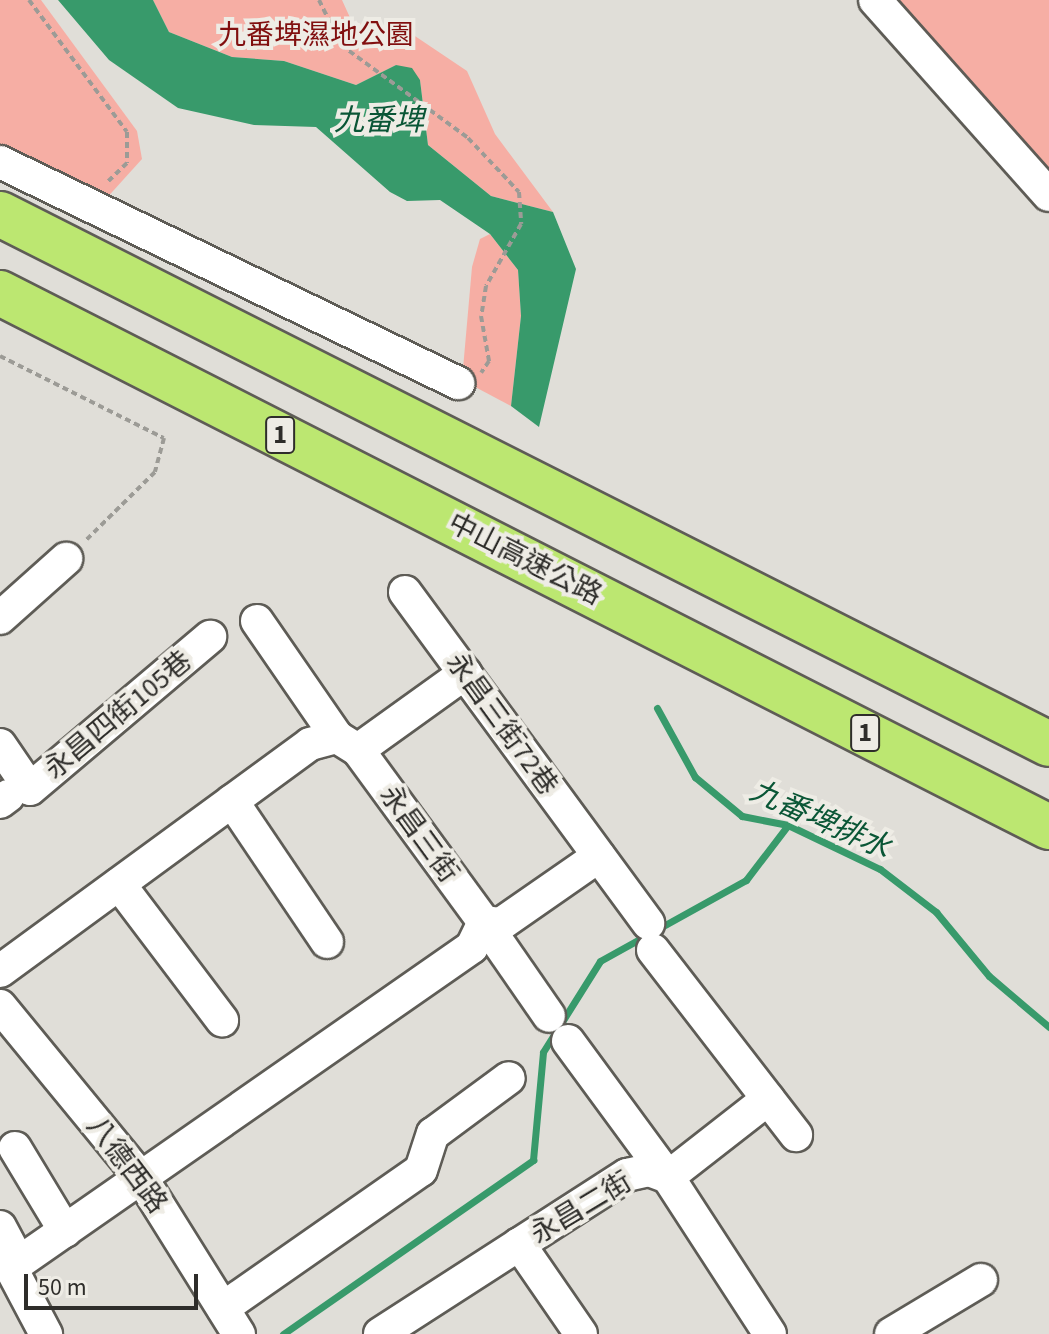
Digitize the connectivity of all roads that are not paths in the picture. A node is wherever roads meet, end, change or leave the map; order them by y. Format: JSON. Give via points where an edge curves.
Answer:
{"nodes":[{"id":1,"x":875,"y":0,"type":"edge"},
{"id":2,"x":0,"y":162,"type":"edge"},
{"id":3,"x":1049,"y":195,"type":"edge"},
{"id":4,"x":0,"y":214,"type":"edge"},
{"id":5,"x":0,"y":293,"type":"edge"},
{"id":6,"x":458,"y":383,"type":"road end"},
{"id":7,"x":66,"y":559,"type":"road end"},
{"id":8,"x":405,"y":592,"type":"dead end"},
{"id":9,"x":0,"y":618,"type":"edge"},
{"id":10,"x":257,"y":621,"type":"dead end"},
{"id":11,"x":210,"y":637,"type":"dead end"},
{"id":12,"x":465,"y":673,"type":"junction"},
{"id":13,"x":347,"y":743,"type":"junction"},
{"id":14,"x":1049,"y":744,"type":"edge"},
{"id":15,"x":0,"y":745,"type":"edge"},
{"id":16,"x":232,"y":801,"type":"junction"},
{"id":17,"x":1049,"y":827,"type":"edge"},
{"id":18,"x":599,"y":856,"type":"junction"},
{"id":19,"x":119,"y":884,"type":"junction"},
{"id":20,"x":484,"y":922,"type":"junction"},
{"id":21,"x":327,"y":942,"type":"dead end"},
{"id":22,"x":0,"y":971,"type":"edge"},
{"id":23,"x":0,"y":1006,"type":"edge"},
{"id":24,"x":222,"y":1020,"type":"dead end"},
{"id":25,"x":509,"y":1078,"type":"dead end"},
{"id":26,"x":768,"y":1099,"type":"junction"},
{"id":27,"x":796,"y":1135,"type":"dead end"},
{"id":28,"x":15,"y":1148,"type":"dead end"},
{"id":29,"x":668,"y":1177,"type":"junction"},
{"id":30,"x":142,"y":1179,"type":"junction"},
{"id":31,"x":0,"y":1227,"type":"edge"},
{"id":32,"x":65,"y":1231,"type":"junction"},
{"id":33,"x":519,"y":1244,"type":"junction"},
{"id":34,"x":19,"y":1262,"type":"junction"},
{"id":35,"x":981,"y":1280,"type":"dead end"},
{"id":36,"x":231,"y":1321,"type":"edge"},
{"id":37,"x":46,"y":1334,"type":"edge"},
{"id":38,"x":380,"y":1334,"type":"edge"},
{"id":39,"x":581,"y":1334,"type":"edge"},
{"id":40,"x":770,"y":1334,"type":"edge"},
{"id":41,"x":891,"y":1334,"type":"edge"}],
"edges":[{"from":1,"to":3,"type":"street"},
{"from":2,"to":6,"type":"street"},
{"from":4,"to":14,"type":"highway"},
{"from":5,"to":17,"type":"highway","name":"中山高速公路","number":"1"},
{"from":7,"to":9,"type":"street"},
{"from":8,"to":12,"type":"street","name":"永昌三街72巷"},
{"from":10,"to":13,"type":"street","name":"永昌三街"},
{"from":11,"to":15,"type":"street","name":"永昌四街105巷","via":[[30,789]]},
{"from":12,"to":13,"type":"street"},
{"from":12,"to":18,"type":"street","name":"永昌三街72巷"},
{"from":13,"to":16,"type":"street","via":[[310,744]]},
{"from":13,"to":20,"type":"street","name":"永昌三街"},
{"from":16,"to":19,"type":"street"},
{"from":16,"to":21,"type":"street"},
{"from":18,"to":20,"type":"street","via":[[501,924]]},
{"from":18,"to":26,"type":"street","name":"永昌三街72巷","via":[[650,937]]},
{"from":19,"to":22,"type":"street"},
{"from":19,"to":24,"type":"street"},
{"from":20,"to":29,"type":"street","name":"永昌三街"},
{"from":20,"to":30,"type":"street","via":[[472,947]]},
{"from":23,"to":30,"type":"street","name":"八德西路"},
{"from":25,"to":36,"type":"street","via":[[433,1134],[421,1170]]},
{"from":26,"to":27,"type":"street","name":"永昌三街72巷"},
{"from":26,"to":29,"type":"street"},
{"from":28,"to":32,"type":"street"},
{"from":29,"to":33,"type":"street","name":"永昌二街","via":[[649,1170],[627,1175]]},
{"from":29,"to":40,"type":"street","name":"永昌二街"},
{"from":30,"to":32,"type":"street"},
{"from":30,"to":36,"type":"street","name":"八德西路"},
{"from":31,"to":34,"type":"street"},
{"from":32,"to":34,"type":"street"},
{"from":33,"to":38,"type":"street","name":"永昌二街"},
{"from":33,"to":39,"type":"street"},
{"from":34,"to":37,"type":"street","via":[[11,1268]]},
{"from":35,"to":41,"type":"street"}]}
